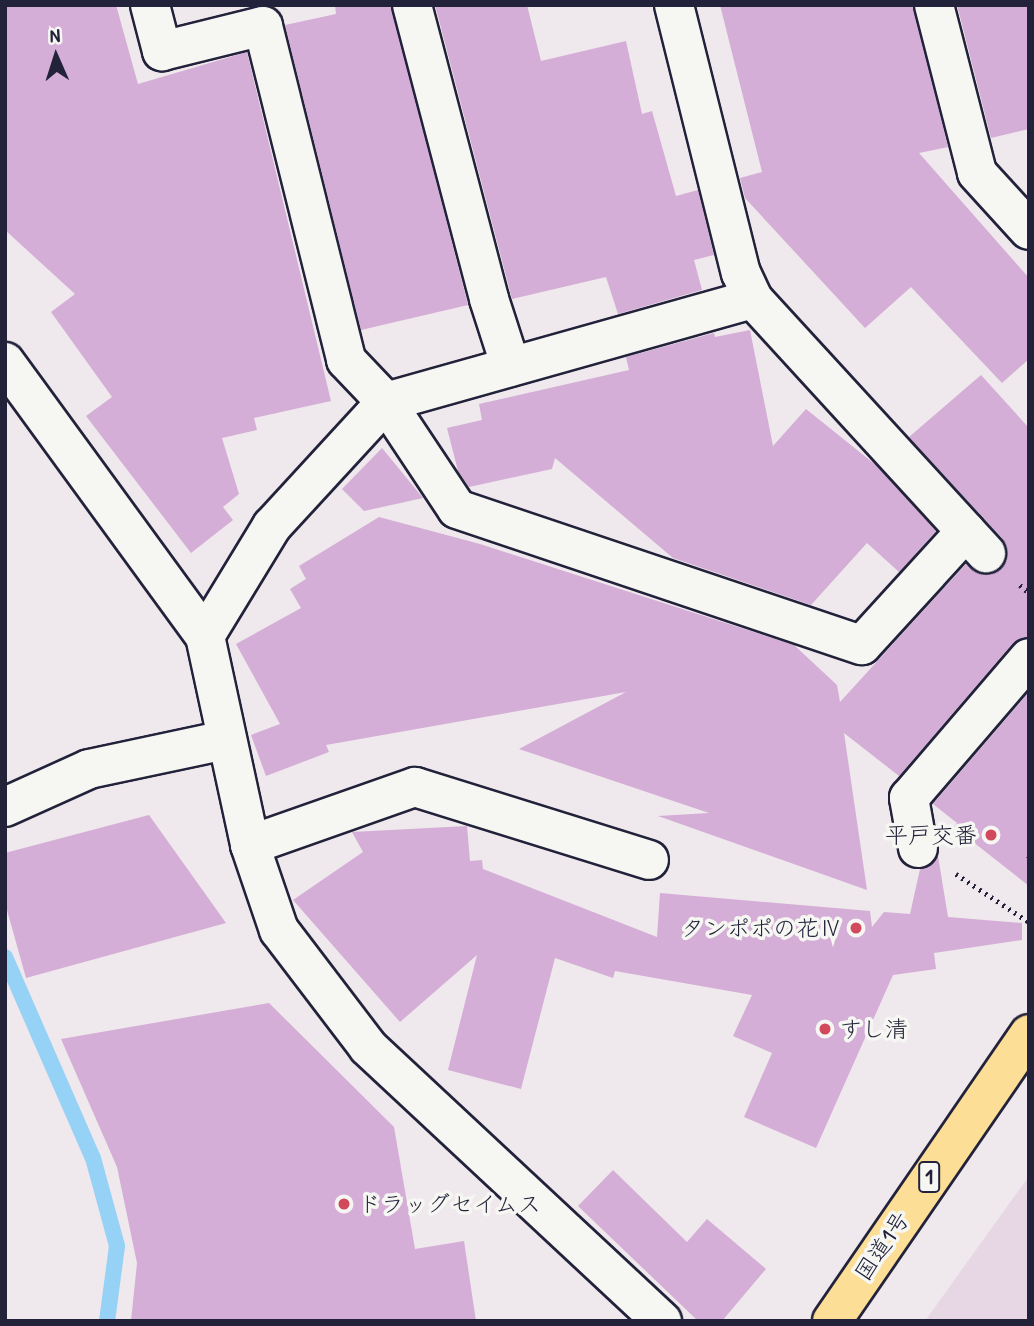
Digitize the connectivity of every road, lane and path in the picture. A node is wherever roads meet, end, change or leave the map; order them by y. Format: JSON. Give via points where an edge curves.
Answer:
{"nodes":[{"id":1,"x":150,"y":5,"type":"edge"},
{"id":2,"x":412,"y":5,"type":"edge"},
{"id":3,"x":674,"y":5,"type":"edge"},
{"id":4,"x":934,"y":5,"type":"edge"},
{"id":5,"x":1029,"y":230,"type":"edge"},
{"id":6,"x":753,"y":299,"type":"junction"},
{"id":7,"x":5,"y":362,"type":"edge"},
{"id":8,"x":511,"y":368,"type":"junction"},
{"id":9,"x":386,"y":402,"type":"junction"},
{"id":10,"x":205,"y":636,"type":"junction"},
{"id":11,"x":1029,"y":658,"type":"edge"},
{"id":12,"x":225,"y":740,"type":"junction"},
{"id":13,"x":5,"y":807,"type":"edge"},
{"id":14,"x":250,"y":845,"type":"junction"},
{"id":15,"x":932,"y":858,"type":"joint"},
{"id":16,"x":649,"y":860,"type":"dead end"},
{"id":17,"x":1029,"y":922,"type":"edge"},
{"id":18,"x":1022,"y":1055,"type":"edge"},
{"id":19,"x":662,"y":1321,"type":"edge"},
{"id":20,"x":831,"y":1321,"type":"edge"}],
"edges":[{"from":1,"to":9,"type":"street","via":[[162,51],[263,26],[346,360]]},
{"from":2,"to":8,"type":"street"},
{"from":3,"to":6,"type":"street","via":[[741,273]]},
{"from":4,"to":5,"type":"street","via":[[977,173]]},
{"from":6,"to":8,"type":"street"},
{"from":6,"to":9,"type":"street","via":[[976,542],[862,645],[457,509]]},
{"from":7,"to":10,"type":"street"},
{"from":8,"to":9,"type":"street"},
{"from":9,"to":10,"type":"street","via":[[272,526]]},
{"from":10,"to":12,"type":"street"},
{"from":11,"to":15,"type":"street","via":[[909,799]]},
{"from":12,"to":13,"type":"street","via":[[89,769]]},
{"from":12,"to":14,"type":"street"},
{"from":14,"to":16,"type":"street","via":[[415,787]]},
{"from":14,"to":19,"type":"street","via":[[279,930],[368,1047]]},
{"from":15,"to":17,"type":"path"},
{"from":18,"to":20,"type":"highway","name":"国道1号","number":"1"}]}
